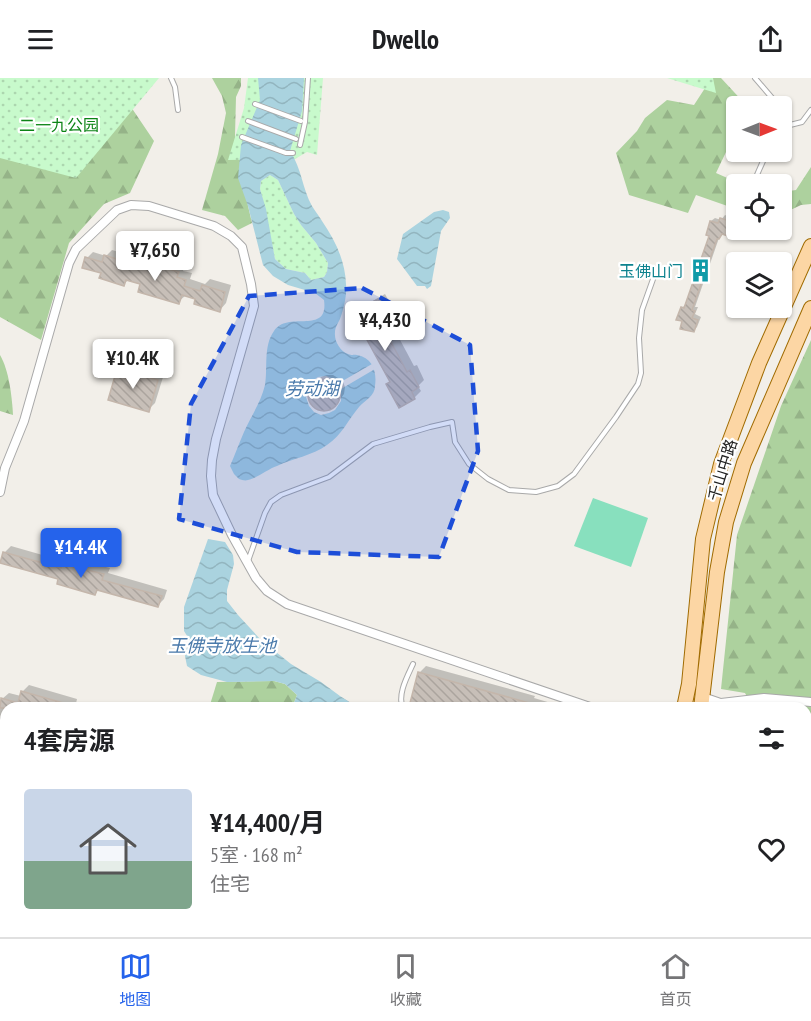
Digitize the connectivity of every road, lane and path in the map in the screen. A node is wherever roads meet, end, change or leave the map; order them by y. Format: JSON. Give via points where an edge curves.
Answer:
{"nodes":[{"id":1,"x":171,"y":78,"type":"edge"},
{"id":2,"x":308,"y":78,"type":"edge"},
{"id":3,"x":755,"y":78,"type":"edge"},
{"id":4,"x":770,"y":96,"type":"edge"},
{"id":5,"x":255,"y":104,"type":"dead end"},
{"id":6,"x":178,"y":110,"type":"dead end"},
{"id":7,"x":811,"y":110,"type":"edge"},
{"id":8,"x":300,"y":121,"type":"dead end"},
{"id":9,"x":248,"y":122,"type":"dead end"},
{"id":10,"x":792,"y":124,"type":"edge"},
{"id":11,"x":242,"y":137,"type":"dead end"},
{"id":12,"x":296,"y":139,"type":"dead end"},
{"id":13,"x":300,"y":146,"type":"dead end"},
{"id":14,"x":293,"y":153,"type":"dead end"},
{"id":15,"x":811,"y":246,"type":"edge"},
{"id":16,"x":657,"y":268,"type":"dead end"},
{"id":17,"x":811,"y":308,"type":"edge"},
{"id":18,"x":0,"y":491,"type":"edge"},
{"id":19,"x":248,"y":562,"type":"junction"},
{"id":20,"x":413,"y":664,"type":"dead end"},
{"id":21,"x":401,"y":702,"type":"edge"},
{"id":22,"x":575,"y":702,"type":"edge"},
{"id":23,"x":685,"y":702,"type":"edge"},
{"id":24,"x":702,"y":702,"type":"edge"},
{"id":25,"x":730,"y":702,"type":"edge"},
{"id":26,"x":811,"y":702,"type":"edge"}],
"edges":[{"from":1,"to":6,"type":"lane"},
{"from":2,"to":13,"type":"lane"},
{"from":3,"to":4,"type":"lane"},
{"from":5,"to":8,"type":"lane"},
{"from":7,"to":10,"type":"lane","via":[[802,122]]},
{"from":9,"to":12,"type":"lane"},
{"from":11,"to":14,"type":"lane"},
{"from":15,"to":23,"type":"main road","name":"千山中路","via":[[759,363],[721,464],[703,539]]},
{"from":16,"to":19,"type":"lane","via":[[642,310],[638,384],[574,474],[558,486],[536,492],[509,490],[469,464],[455,442],[452,422],[430,427],[373,444],[329,477],[271,502]]},
{"from":17,"to":24,"type":"main road","name":"千山中路","via":[[744,462],[726,522]]},
{"from":18,"to":19,"type":"street","via":[[76,249],[117,210],[131,205],[166,210],[231,236],[242,247],[251,284],[254,306],[216,439],[211,476],[213,495]]},
{"from":19,"to":22,"type":"street","via":[[267,591],[287,604]]},
{"from":20,"to":21,"type":"lane"},
{"from":25,"to":26,"type":"street","via":[[764,698]]}]}
